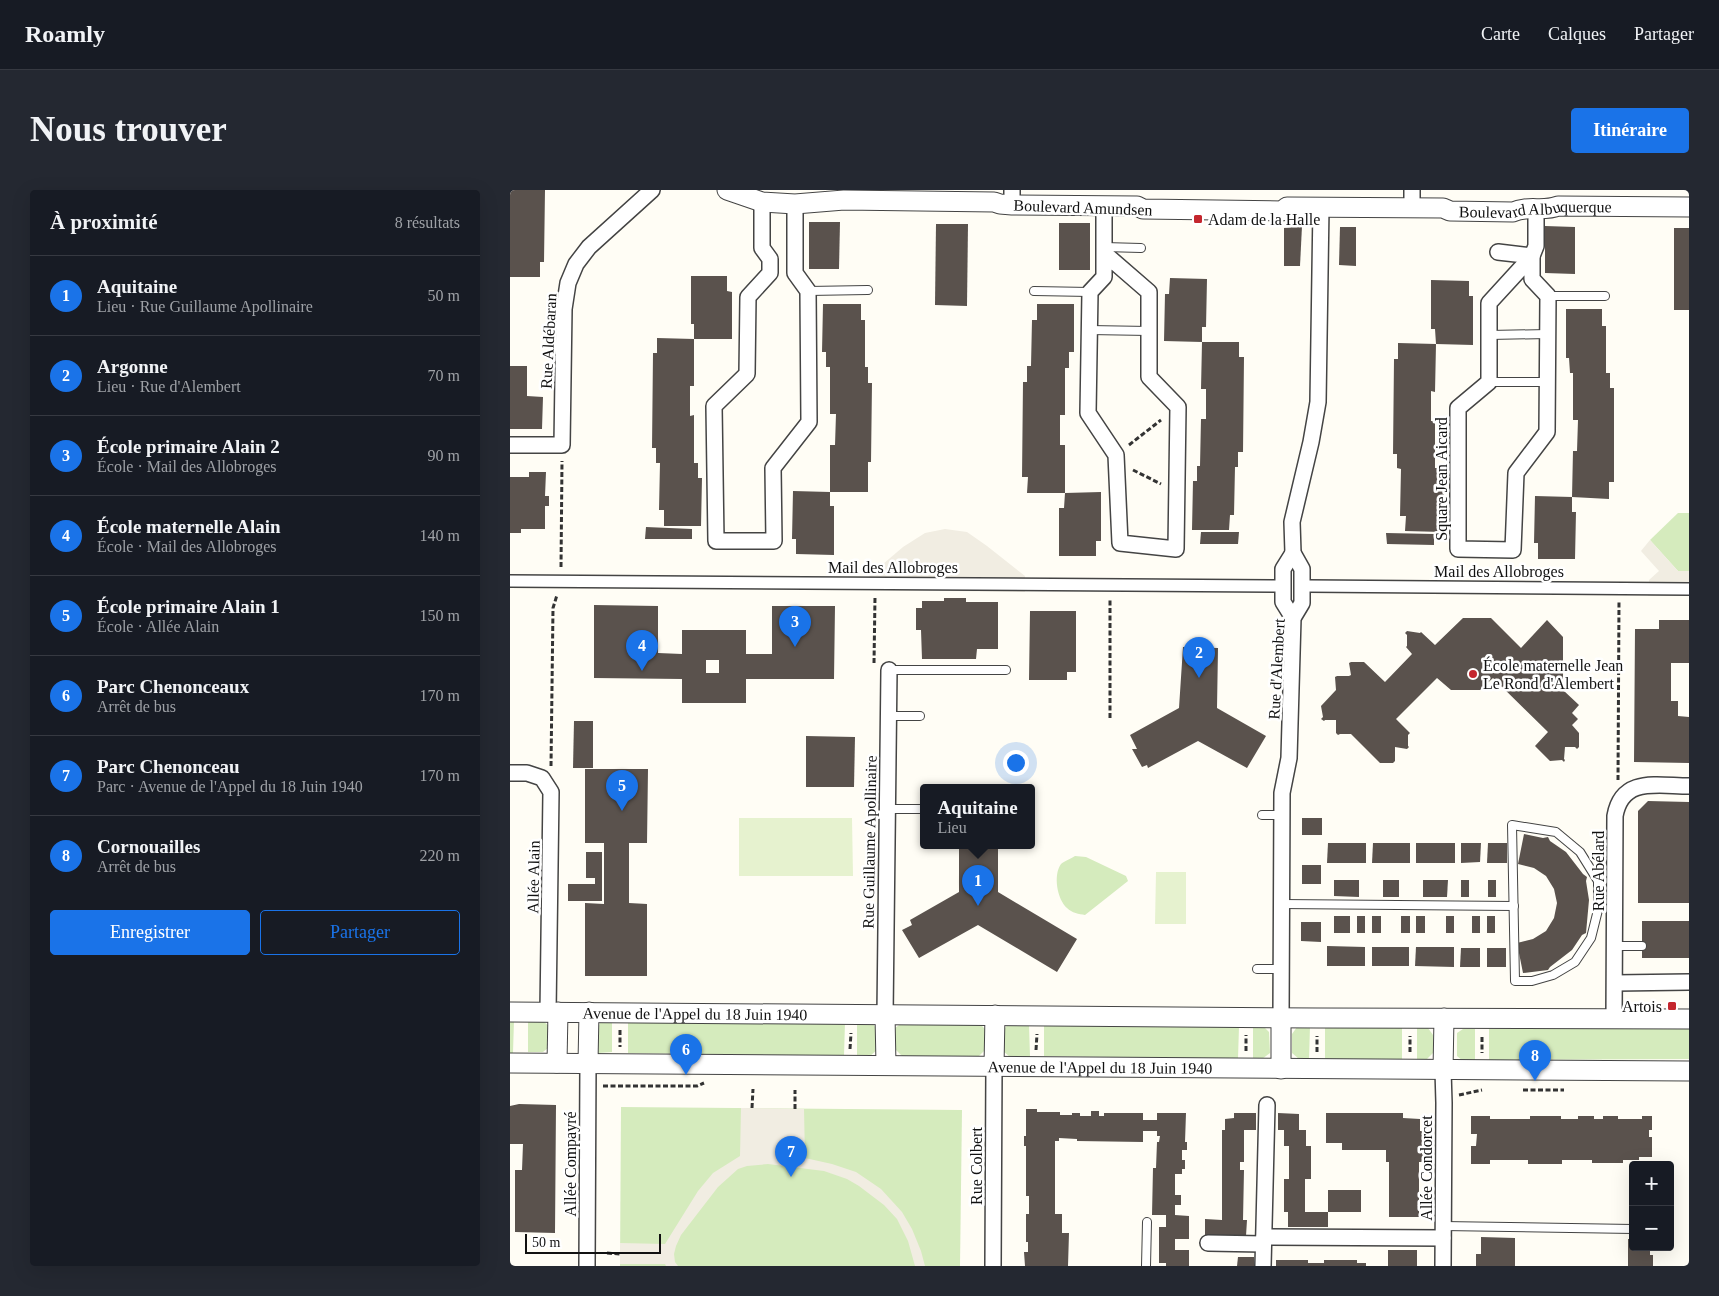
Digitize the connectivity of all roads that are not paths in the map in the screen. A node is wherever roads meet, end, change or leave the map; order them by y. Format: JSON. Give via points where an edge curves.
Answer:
{"nodes":[{"id":1,"x":652,"y":190,"type":"edge"},
{"id":2,"x":727,"y":190,"type":"edge"},
{"id":3,"x":1012,"y":197,"type":"edge"},
{"id":4,"x":1412,"y":199,"type":"edge"},
{"id":5,"x":762,"y":202,"type":"junction"},
{"id":6,"x":795,"y":204,"type":"junction"},
{"id":7,"x":1104,"y":206,"type":"junction"},
{"id":8,"x":1321,"y":207,"type":"junction"},
{"id":9,"x":1689,"y":207,"type":"edge"},
{"id":10,"x":1536,"y":208,"type":"junction"},
{"id":11,"x":1141,"y":248,"type":"dead end"},
{"id":12,"x":1104,"y":250,"type":"junction"},
{"id":13,"x":1498,"y":252,"type":"dead end"},
{"id":14,"x":1532,"y":256,"type":"junction"},
{"id":15,"x":868,"y":290,"type":"dead end"},
{"id":16,"x":808,"y":291,"type":"junction"},
{"id":17,"x":1034,"y":291,"type":"dead end"},
{"id":18,"x":1090,"y":292,"type":"junction"},
{"id":19,"x":1548,"y":296,"type":"junction"},
{"id":20,"x":1605,"y":296,"type":"dead end"},
{"id":21,"x":1089,"y":330,"type":"junction"},
{"id":22,"x":1149,"y":331,"type":"junction"},
{"id":23,"x":1548,"y":334,"type":"junction"},
{"id":24,"x":1489,"y":335,"type":"junction"},
{"id":25,"x":1489,"y":382,"type":"junction"},
{"id":26,"x":1547,"y":382,"type":"junction"},
{"id":27,"x":510,"y":445,"type":"edge"},
{"id":28,"x":510,"y":580,"type":"edge"},
{"id":29,"x":1276,"y":586,"type":"dead end"},
{"id":30,"x":1308,"y":586,"type":"dead end"},
{"id":31,"x":1689,"y":589,"type":"edge"},
{"id":32,"x":889,"y":670,"type":"joint"},
{"id":33,"x":1006,"y":670,"type":"dead end"},
{"id":34,"x":889,"y":716,"type":"junction"},
{"id":35,"x":920,"y":716,"type":"dead end"},
{"id":36,"x":510,"y":773,"type":"edge"},
{"id":37,"x":1689,"y":786,"type":"edge"},
{"id":38,"x":886,"y":809,"type":"junction"},
{"id":39,"x":920,"y":809,"type":"edge"},
{"id":40,"x":1262,"y":815,"type":"dead end"},
{"id":41,"x":1281,"y":815,"type":"junction"},
{"id":42,"x":1281,"y":904,"type":"junction"},
{"id":43,"x":1514,"y":906,"type":"junction"},
{"id":44,"x":1615,"y":946,"type":"junction"},
{"id":45,"x":1642,"y":946,"type":"dead end"},
{"id":46,"x":1256,"y":969,"type":"dead end"},
{"id":47,"x":1281,"y":969,"type":"junction"},
{"id":48,"x":1615,"y":982,"type":"junction"},
{"id":49,"x":1689,"y":982,"type":"edge"},
{"id":50,"x":510,"y":1012,"type":"edge"},
{"id":51,"x":553,"y":1012,"type":"junction"},
{"id":52,"x":589,"y":1012,"type":"junction"},
{"id":53,"x":885,"y":1015,"type":"junction"},
{"id":54,"x":995,"y":1015,"type":"junction"},
{"id":55,"x":1281,"y":1018,"type":"junction"},
{"id":56,"x":1444,"y":1018,"type":"junction"},
{"id":57,"x":1614,"y":1018,"type":"junction"},
{"id":58,"x":1689,"y":1019,"type":"edge"},
{"id":59,"x":510,"y":1062,"type":"edge"},
{"id":60,"x":557,"y":1063,"type":"junction"},
{"id":61,"x":588,"y":1063,"type":"junction"},
{"id":62,"x":886,"y":1065,"type":"junction"},
{"id":63,"x":994,"y":1066,"type":"junction"},
{"id":64,"x":1281,"y":1069,"type":"junction"},
{"id":65,"x":1443,"y":1070,"type":"junction"},
{"id":66,"x":1689,"y":1071,"type":"edge"},
{"id":67,"x":1266,"y":1105,"type":"dead end"},
{"id":68,"x":1147,"y":1222,"type":"dead end"},
{"id":69,"x":1629,"y":1229,"type":"edge"},
{"id":70,"x":1443,"y":1232,"type":"junction"},
{"id":71,"x":1263,"y":1240,"type":"junction"},
{"id":72,"x":1208,"y":1244,"type":"dead end"},
{"id":73,"x":587,"y":1266,"type":"edge"},
{"id":74,"x":993,"y":1266,"type":"edge"},
{"id":75,"x":1146,"y":1266,"type":"edge"},
{"id":76,"x":1263,"y":1266,"type":"edge"},
{"id":77,"x":1443,"y":1266,"type":"edge"}],
"edges":[{"from":1,"to":27,"type":"street","name":"Rue Aldébaran","via":[[589,247],[576,264],[568,283],[564,309],[562,445]]},
{"from":2,"to":5,"type":"street","name":"Boulevard Amundsen"},
{"from":3,"to":6,"type":"street","name":"Boulevard Amundsen","via":[[1000,204],[844,200]]},
{"from":3,"to":7,"type":"street","name":"Boulevard Amundsen"},
{"from":4,"to":8,"type":"street","name":"Boulevard Albuquerque"},
{"from":4,"to":10,"type":"street","name":"Boulevard Albuquerque","via":[[1450,211],[1513,212],[1521,208]]},
{"from":5,"to":6,"type":"street","name":"Boulevard Amundsen"},
{"from":5,"to":16,"type":"street","via":[[759,248],[770,259],[770,273],[748,297],[750,374],[714,406],[716,541],[774,541],[773,468],[809,422],[805,374]]},
{"from":6,"to":16,"type":"street","via":[[794,273]]},
{"from":7,"to":8,"type":"street","name":"Boulevard Amundsen","via":[[1137,206],[1143,210],[1282,211],[1287,207]]},
{"from":7,"to":12,"type":"street"},
{"from":8,"to":41,"type":"street","name":"Rue d'Alembert","via":[[1318,402],[1292,522],[1293,553],[1302,569],[1302,603],[1293,618],[1290,758],[1282,792]]},
{"from":9,"to":10,"type":"street","name":"Boulevard Albuquerque"},
{"from":10,"to":14,"type":"street","via":[[1536,246]]},
{"from":11,"to":12,"type":"lane"},
{"from":12,"to":18,"type":"street","via":[[1104,277]]},
{"from":12,"to":22,"type":"street","via":[[1149,292]]},
{"from":13,"to":14,"type":"street"},
{"from":14,"to":19,"type":"street","via":[[1532,279]]},
{"from":14,"to":24,"type":"street","via":[[1489,303]]},
{"from":15,"to":16,"type":"lane"},
{"from":17,"to":18,"type":"lane"},
{"from":18,"to":21,"type":"street"},
{"from":19,"to":20,"type":"lane"},
{"from":19,"to":23,"type":"street","name":"Square Jean Aicard"},
{"from":21,"to":22,"type":"lane"},
{"from":21,"to":22,"type":"street","via":[[1088,413],[1117,459],[1120,543],[1176,549],[1178,407],[1145,377]]},
{"from":23,"to":24,"type":"lane"},
{"from":23,"to":26,"type":"street","name":"Square Jean Aicard"},
{"from":24,"to":25,"type":"street"},
{"from":25,"to":26,"type":"lane"},
{"from":25,"to":26,"type":"street","name":"Square Jean Aicard","via":[[1458,408],[1458,549],[1513,550],[1516,473],[1547,432]]},
{"from":28,"to":29,"type":"street","name":"Mail des Allobroges"},
{"from":30,"to":31,"type":"street","name":"Mail des Allobroges"},
{"from":32,"to":33,"type":"lane"},
{"from":32,"to":34,"type":"street","name":"Rue Guillaume Apollinaire"},
{"from":34,"to":35,"type":"lane"},
{"from":34,"to":38,"type":"street","name":"Rue Guillaume Apollinaire"},
{"from":36,"to":51,"type":"street","name":"Allée Alain","via":[[527,773],[542,778],[551,792]]},
{"from":37,"to":44,"type":"street","name":"Rue Abélard","via":[[1640,786],[1620,798],[1615,816]]},
{"from":38,"to":39,"type":"lane"},
{"from":38,"to":53,"type":"street","name":"Rue Guillaume Apollinaire"},
{"from":40,"to":41,"type":"lane"},
{"from":41,"to":42,"type":"street","name":"Rue d'Alembert"},
{"from":42,"to":43,"type":"lane"},
{"from":42,"to":47,"type":"street","name":"Rue d'Alembert"},
{"from":43,"to":43,"type":"lane","via":[[1512,825],[1556,832],[1580,852],[1598,881],[1598,910],[1591,938],[1575,962],[1552,975],[1532,981],[1515,981]]},
{"from":44,"to":45,"type":"lane"},
{"from":44,"to":48,"type":"street","name":"Rue Abélard"},
{"from":46,"to":47,"type":"lane"},
{"from":47,"to":55,"type":"street","name":"Rue d'Alembert"},
{"from":48,"to":49,"type":"street"},
{"from":48,"to":57,"type":"street","name":"Rue Abélard"},
{"from":50,"to":51,"type":"street","name":"Avenue de l'Appel du 18 Juin 1940"},
{"from":51,"to":52,"type":"street","name":"Avenue de l'Appel du 18 Juin 1940"},
{"from":51,"to":60,"type":"street"},
{"from":52,"to":53,"type":"street","name":"Avenue de l'Appel du 18 Juin 1940"},
{"from":52,"to":61,"type":"street"},
{"from":53,"to":54,"type":"street","name":"Avenue de l'Appel du 18 Juin 1940"},
{"from":53,"to":62,"type":"street"},
{"from":54,"to":55,"type":"street","name":"Avenue de l'Appel du 18 Juin 1940"},
{"from":54,"to":63,"type":"street"},
{"from":55,"to":56,"type":"street","name":"Avenue de l'Appel du 18 Juin 1940"},
{"from":55,"to":64,"type":"street"},
{"from":56,"to":57,"type":"street","name":"Avenue de l'Appel du 18 Juin 1940"},
{"from":56,"to":65,"type":"street"},
{"from":57,"to":58,"type":"street","name":"Avenue de l'Appel du 18 Juin 1940"},
{"from":59,"to":60,"type":"street","name":"Avenue de l'Appel du 18 Juin 1940"},
{"from":60,"to":61,"type":"street","name":"Avenue de l'Appel du 18 Juin 1940"},
{"from":61,"to":62,"type":"street","name":"Avenue de l'Appel du 18 Juin 1940"},
{"from":61,"to":73,"type":"street","name":"Allée Compayré"},
{"from":62,"to":63,"type":"street","name":"Avenue de l'Appel du 18 Juin 1940"},
{"from":63,"to":64,"type":"street","name":"Avenue de l'Appel du 18 Juin 1940"},
{"from":63,"to":74,"type":"street","name":"Rue Colbert"},
{"from":64,"to":65,"type":"street","name":"Avenue de l'Appel du 18 Juin 1940"},
{"from":65,"to":66,"type":"street","name":"Avenue de l'Appel du 18 Juin 1940"},
{"from":65,"to":70,"type":"street","name":"Allée Condorcet"},
{"from":67,"to":71,"type":"street"},
{"from":68,"to":75,"type":"lane"},
{"from":69,"to":70,"type":"lane"},
{"from":70,"to":71,"type":"street"},
{"from":70,"to":77,"type":"street","name":"Allée Condorcet"},
{"from":71,"to":72,"type":"street"},
{"from":71,"to":76,"type":"street"}]}
